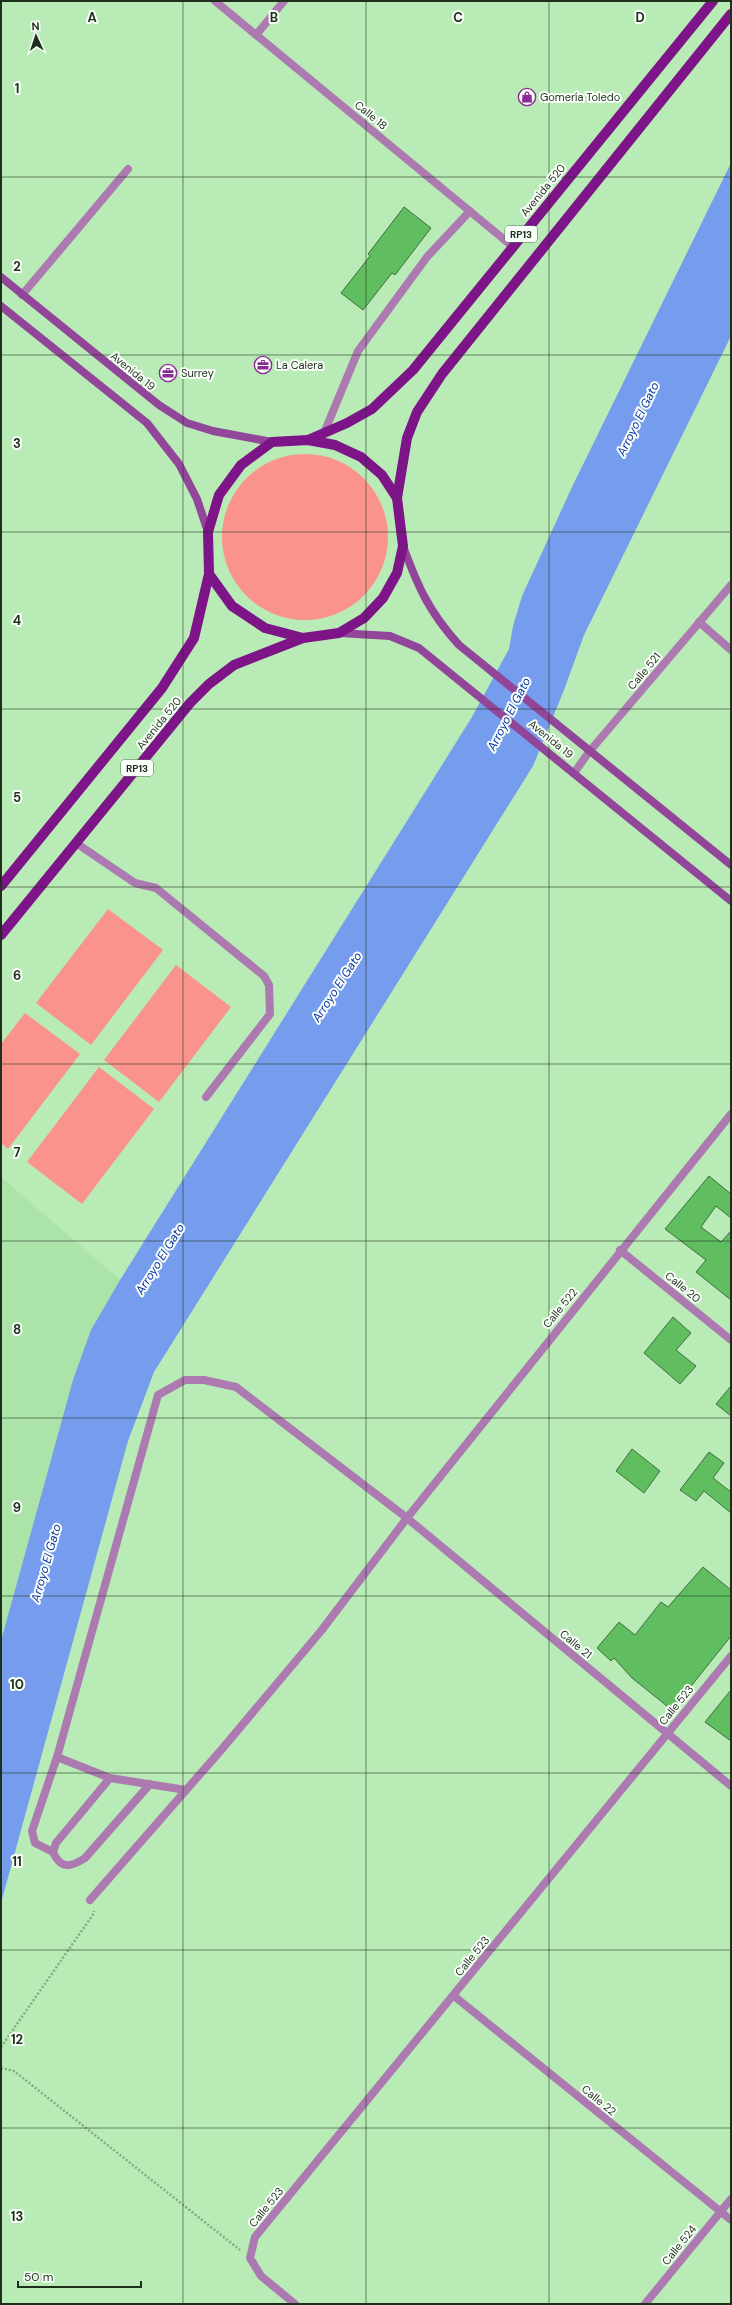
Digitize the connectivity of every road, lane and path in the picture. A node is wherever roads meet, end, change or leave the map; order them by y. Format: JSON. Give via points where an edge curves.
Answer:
{"nodes":[{"id":1,"x":215,"y":1,"type":"edge"},
{"id":2,"x":284,"y":1,"type":"edge"},
{"id":3,"x":713,"y":1,"type":"edge"},
{"id":4,"x":731,"y":14,"type":"edge"},
{"id":5,"x":256,"y":35,"type":"junction"},
{"id":6,"x":128,"y":169,"type":"dead end"},
{"id":7,"x":470,"y":211,"type":"junction"},
{"id":8,"x":512,"y":246,"type":"junction"},
{"id":9,"x":1,"y":277,"type":"edge"},
{"id":10,"x":22,"y":295,"type":"junction"},
{"id":11,"x":1,"y":306,"type":"edge"},
{"id":12,"x":324,"y":433,"type":"junction"},
{"id":13,"x":308,"y":440,"type":"junction"},
{"id":14,"x":272,"y":442,"type":"junction"},
{"id":15,"x":397,"y":498,"type":"junction"},
{"id":16,"x":208,"y":532,"type":"junction"},
{"id":17,"x":403,"y":546,"type":"junction"},
{"id":18,"x":208,"y":574,"type":"junction"},
{"id":19,"x":731,"y":585,"type":"edge"},
{"id":20,"x":699,"y":622,"type":"junction"},
{"id":21,"x":339,"y":633,"type":"junction"},
{"id":22,"x":303,"y":638,"type":"junction"},
{"id":23,"x":731,"y":650,"type":"edge"},
{"id":24,"x":589,"y":752,"type":"junction"},
{"id":25,"x":574,"y":773,"type":"junction"},
{"id":26,"x":76,"y":843,"type":"junction"},
{"id":27,"x":731,"y":865,"type":"edge"},
{"id":28,"x":1,"y":886,"type":"edge"},
{"id":29,"x":731,"y":900,"type":"edge"},
{"id":30,"x":1,"y":935,"type":"edge"},
{"id":31,"x":206,"y":1097,"type":"dead end"},
{"id":32,"x":731,"y":1114,"type":"edge"},
{"id":33,"x":620,"y":1250,"type":"junction"},
{"id":34,"x":731,"y":1340,"type":"edge"},
{"id":35,"x":407,"y":1518,"type":"junction"},
{"id":36,"x":731,"y":1656,"type":"edge"},
{"id":37,"x":667,"y":1734,"type":"junction"},
{"id":38,"x":57,"y":1757,"type":"junction"},
{"id":39,"x":110,"y":1778,"type":"junction"},
{"id":40,"x":150,"y":1784,"type":"junction"},
{"id":41,"x":731,"y":1786,"type":"edge"},
{"id":42,"x":186,"y":1790,"type":"junction"},
{"id":43,"x":53,"y":1852,"type":"junction"},
{"id":44,"x":90,"y":1900,"type":"joint"},
{"id":45,"x":454,"y":1996,"type":"junction"},
{"id":46,"x":1,"y":2047,"type":"edge"},
{"id":47,"x":1,"y":2068,"type":"edge"},
{"id":48,"x":731,"y":2199,"type":"edge"},
{"id":49,"x":720,"y":2212,"type":"junction"},
{"id":50,"x":731,"y":2220,"type":"edge"},
{"id":51,"x":250,"y":2258,"type":"junction"},
{"id":52,"x":295,"y":2304,"type":"edge"},
{"id":53,"x":645,"y":2304,"type":"edge"}],
"edges":[{"from":1,"to":5,"type":"street","name":"Calle 18"},
{"from":2,"to":5,"type":"street"},
{"from":3,"to":8,"type":"main road","name":"Avenida 520","number":"RP13"},
{"from":4,"to":15,"type":"main road","number":"RP13","via":[[442,374],[417,412],[407,438]]},
{"from":5,"to":7,"type":"street","name":"Calle 18"},
{"from":6,"to":10,"type":"street"},
{"from":7,"to":8,"type":"street","name":"Calle 18"},
{"from":7,"to":12,"type":"street","via":[[427,257],[358,351]]},
{"from":8,"to":12,"type":"main road","name":"Avenida 520","number":"RP13","via":[[413,370],[372,409],[347,424]]},
{"from":9,"to":10,"type":"main road","name":"Avenida 19"},
{"from":10,"to":14,"type":"main road","name":"Avenida 19","via":[[159,405],[187,423],[212,431]]},
{"from":11,"to":16,"type":"main road","via":[[147,423],[179,464],[197,498]]},
{"from":12,"to":13,"type":"main road","name":"Avenida 520","number":"RP13"},
{"from":13,"to":14,"type":"main road","number":"RP13"},
{"from":13,"to":15,"type":"main road","number":"RP13","via":[[335,445],[361,457],[382,475]]},
{"from":14,"to":16,"type":"main road","number":"RP13","via":[[241,465],[232,477],[219,496]]},
{"from":15,"to":17,"type":"main road","number":"RP13"},
{"from":16,"to":18,"type":"main road","number":"RP13"},
{"from":17,"to":21,"type":"main road","number":"RP13","via":[[397,573],[383,598],[364,618]]},
{"from":17,"to":24,"type":"main road","name":"Avenida 19","via":[[418,586],[439,623],[459,645]]},
{"from":18,"to":22,"type":"main road","number":"RP13","via":[[232,606],[258,624]]},
{"from":18,"to":28,"type":"main road","name":"Avenida 520","number":"RP13","via":[[194,638],[162,688]]},
{"from":19,"to":20,"type":"street","name":"Calle 521"},
{"from":20,"to":23,"type":"street"},
{"from":20,"to":24,"type":"street","name":"Calle 521"},
{"from":21,"to":22,"type":"main road","number":"RP13"},
{"from":21,"to":25,"type":"main road","name":"Avenida 19","via":[[390,636],[420,648]]},
{"from":22,"to":26,"type":"main road","name":"Avenida 520","number":"RP13","via":[[234,665],[209,684],[190,703]]},
{"from":24,"to":25,"type":"street","name":"Calle 521"},
{"from":24,"to":27,"type":"main road","name":"Avenida 19"},
{"from":25,"to":29,"type":"main road","name":"Avenida 19"},
{"from":26,"to":30,"type":"main road","name":"Avenida 520","number":"RP13"},
{"from":26,"to":31,"type":"street","via":[[136,883],[156,888],[264,976],[269,985],[270,1014]]},
{"from":32,"to":33,"type":"street","name":"Calle 522"},
{"from":33,"to":34,"type":"street","name":"Calle 20"},
{"from":33,"to":35,"type":"street","name":"Calle 522"},
{"from":35,"to":37,"type":"street","name":"Calle 21"},
{"from":35,"to":38,"type":"street","name":"Calle 21","via":[[236,1387],[204,1380],[185,1380],[158,1395]]},
{"from":35,"to":42,"type":"street","name":"Calle 522","via":[[321,1631]]},
{"from":36,"to":37,"type":"street","name":"Calle 523"},
{"from":37,"to":41,"type":"street","name":"Calle 21"},
{"from":37,"to":45,"type":"street","name":"Calle 523"},
{"from":38,"to":39,"type":"street"},
{"from":38,"to":43,"type":"street","name":"Calle 21","via":[[32,1831],[35,1843]]},
{"from":39,"to":40,"type":"street"},
{"from":39,"to":43,"type":"street","via":[[56,1843]]},
{"from":40,"to":42,"type":"street"},
{"from":40,"to":43,"type":"street","via":[[77,1864],[66,1866],[57,1861]]},
{"from":42,"to":44,"type":"street","name":"Calle 522"},
{"from":44,"to":46,"type":"path","via":[[94,1913]]},
{"from":45,"to":49,"type":"street","name":"Calle 22"},
{"from":45,"to":51,"type":"street","name":"Calle 523","via":[[256,2237]]},
{"from":47,"to":51,"type":"path","via":[[14,2070]]},
{"from":48,"to":49,"type":"street","name":"Calle 524"},
{"from":49,"to":50,"type":"street","name":"Calle 22"},
{"from":49,"to":53,"type":"street","name":"Calle 524"},
{"from":51,"to":52,"type":"street","via":[[261,2276]]}]}
